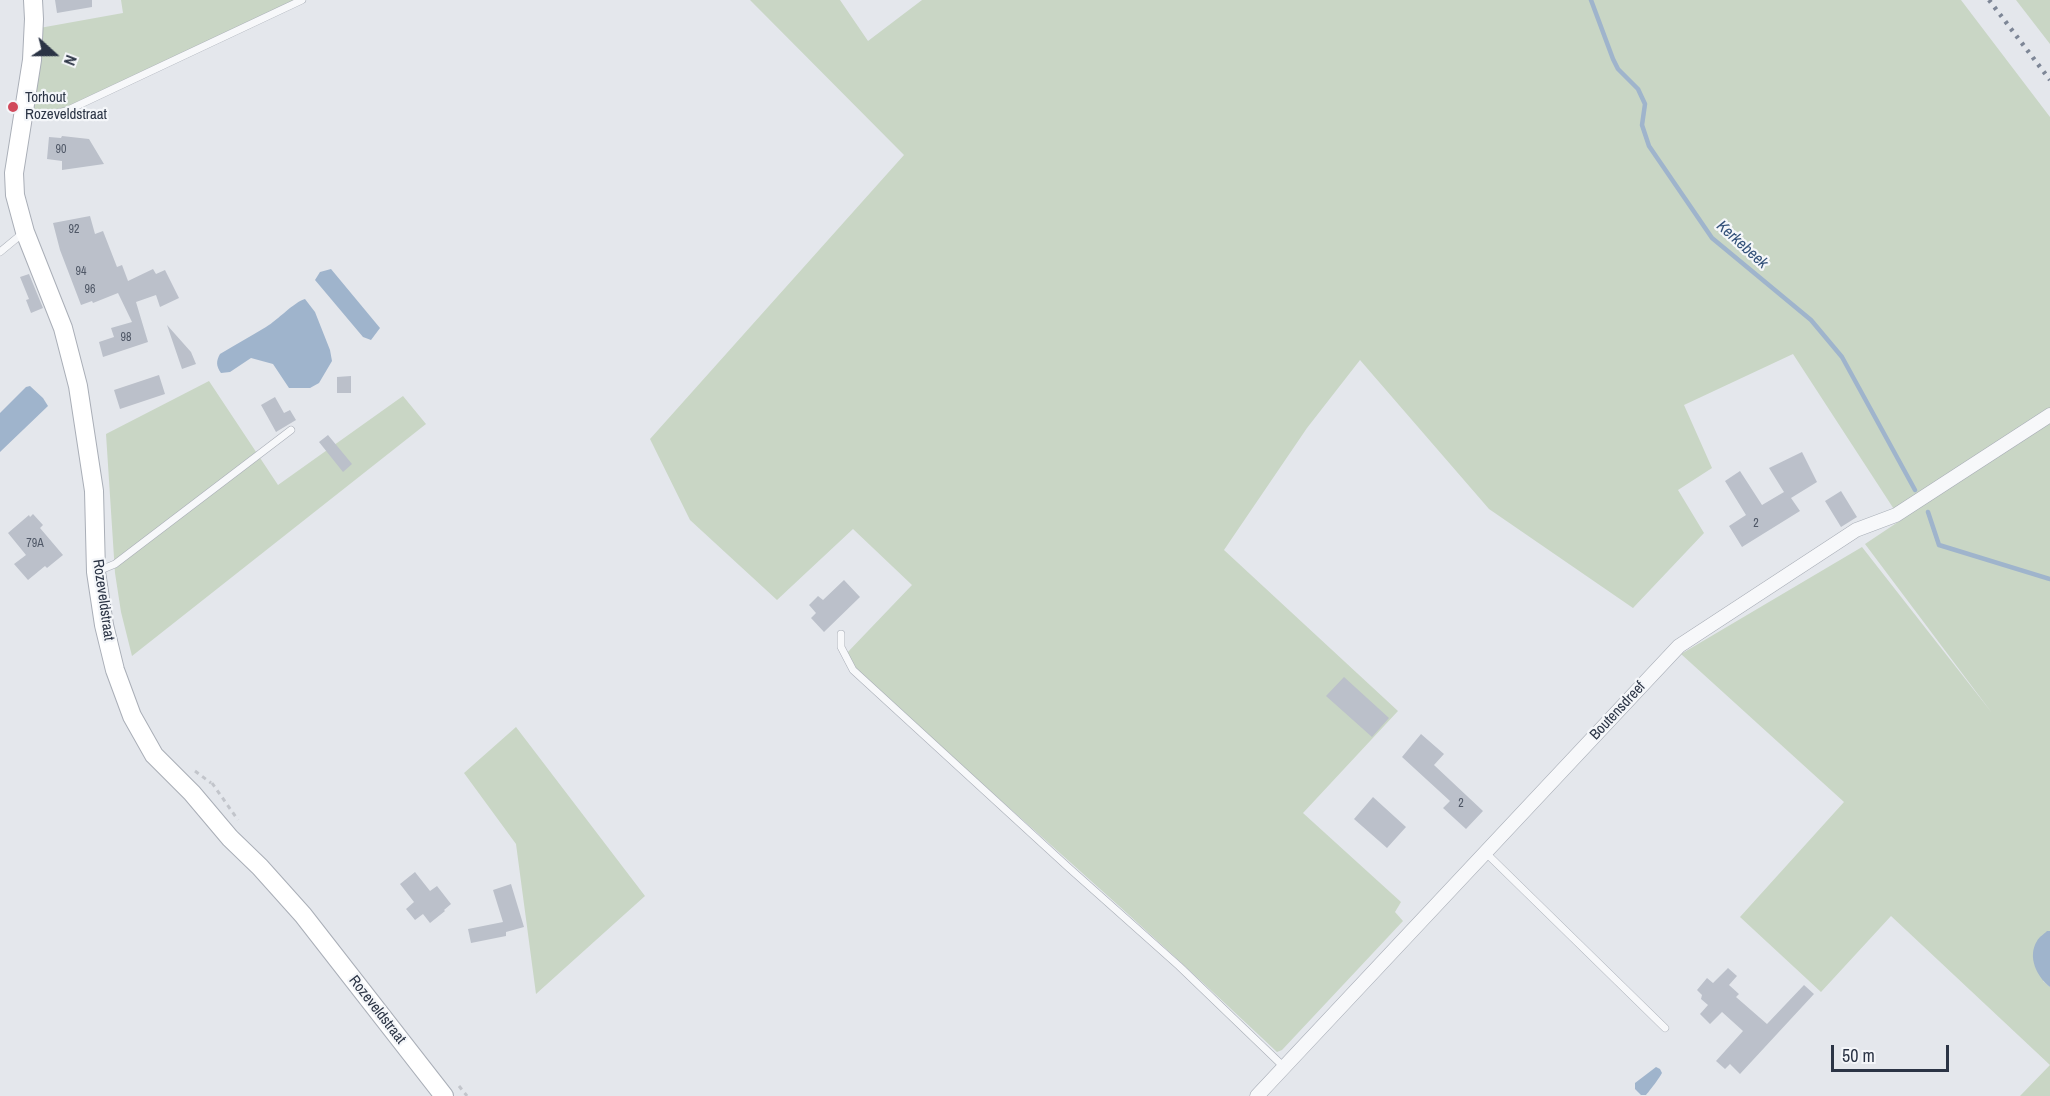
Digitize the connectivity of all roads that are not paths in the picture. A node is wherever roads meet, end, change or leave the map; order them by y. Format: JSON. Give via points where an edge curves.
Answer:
{"nodes":[{"id":1,"x":33,"y":0,"type":"edge"},
{"id":2,"x":302,"y":0,"type":"edge"},
{"id":3,"x":22,"y":115,"type":"junction"},
{"id":4,"x":25,"y":232,"type":"junction"},
{"id":5,"x":0,"y":252,"type":"edge"},
{"id":6,"x":2050,"y":415,"type":"edge"},
{"id":7,"x":291,"y":430,"type":"dead end"},
{"id":8,"x":96,"y":572,"type":"junction"},
{"id":9,"x":841,"y":634,"type":"dead end"},
{"id":10,"x":1485,"y":852,"type":"junction"},
{"id":11,"x":1665,"y":1028,"type":"dead end"},
{"id":12,"x":1284,"y":1067,"type":"junction"},
{"id":13,"x":444,"y":1096,"type":"edge"},
{"id":14,"x":1257,"y":1096,"type":"edge"}],
"edges":[{"from":1,"to":3,"type":"street","name":"Rozeveldstraat","via":[[32,60]]},
{"from":2,"to":3,"type":"lane","via":[[66,111],[41,117]]},
{"from":3,"to":4,"type":"street","name":"Rozeveldstraat","via":[[14,173],[15,195]]},
{"from":4,"to":5,"type":"lane"},
{"from":4,"to":8,"type":"street","name":"Rozeveldstraat","via":[[63,328],[78,386],[94,491]]},
{"from":6,"to":10,"type":"street","name":"Boutensdreef","via":[[1896,515],[1856,530],[1679,646]]},
{"from":7,"to":8,"type":"lane","via":[[115,564]]},
{"from":8,"to":13,"type":"street","name":"Rozeveldstraat","via":[[115,670],[132,716],[154,755],[303,915]]},
{"from":9,"to":12,"type":"lane","via":[[841,647],[853,670],[1179,966]]},
{"from":10,"to":11,"type":"lane"},
{"from":10,"to":12,"type":"street","name":"Boutensdreef"},
{"from":12,"to":14,"type":"street","name":"Boutensdreef"}]}
